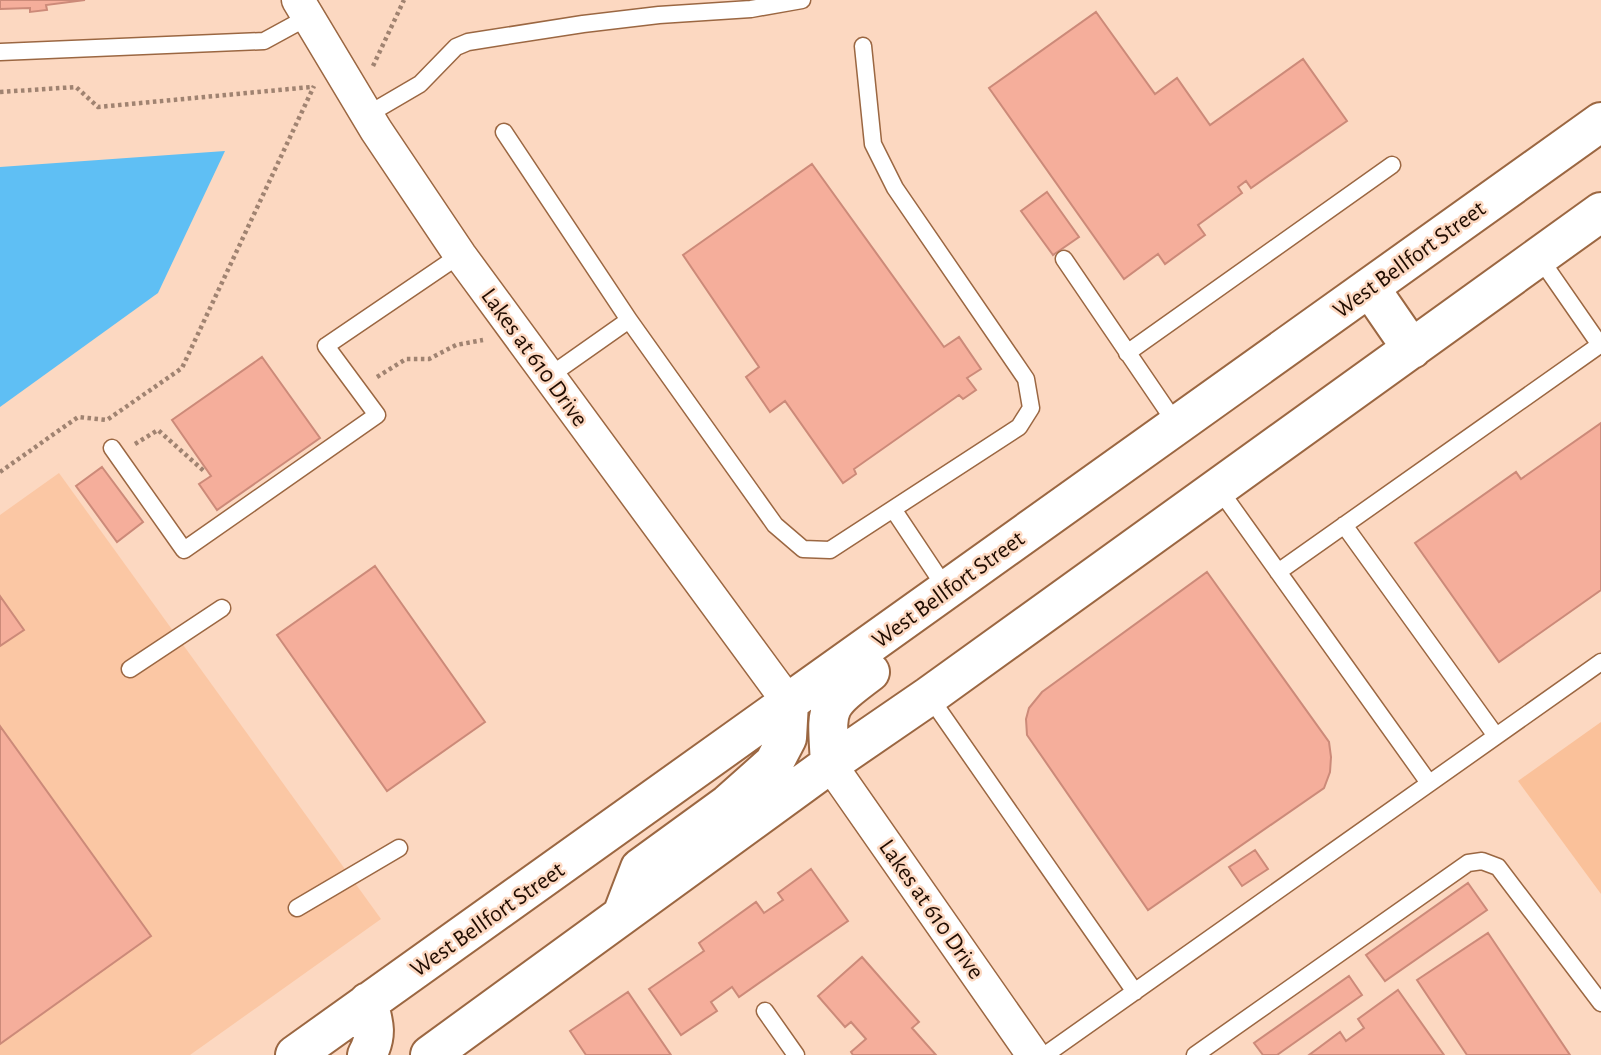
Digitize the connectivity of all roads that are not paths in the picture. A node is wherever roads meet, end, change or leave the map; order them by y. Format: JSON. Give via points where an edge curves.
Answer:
{"nodes":[{"id":1,"x":802,"y":0,"type":"edge"},
{"id":2,"x":303,"y":8,"type":"edge"},
{"id":3,"x":863,"y":46,"type":"dead end"},
{"id":4,"x":0,"y":52,"type":"edge"},
{"id":5,"x":362,"y":107,"type":"junction"},
{"id":6,"x":1601,"y":122,"type":"edge"},
{"id":7,"x":503,"y":132,"type":"dead end"},
{"id":8,"x":1392,"y":165,"type":"dead end"},
{"id":9,"x":1601,"y":212,"type":"edge"},
{"id":10,"x":460,"y":255,"type":"junction"},
{"id":11,"x":1539,"y":257,"type":"junction"},
{"id":12,"x":1063,"y":259,"type":"dead end"},
{"id":13,"x":1370,"y":288,"type":"junction"},
{"id":14,"x":629,"y":320,"type":"junction"},
{"id":15,"x":1601,"y":344,"type":"edge"},
{"id":16,"x":1412,"y":349,"type":"junction"},
{"id":17,"x":1127,"y":353,"type":"junction"},
{"id":18,"x":548,"y":377,"type":"junction"},
{"id":19,"x":1177,"y":425,"type":"junction"},
{"id":20,"x":115,"y":452,"type":"road end"},
{"id":21,"x":1219,"y":489,"type":"junction"},
{"id":22,"x":893,"y":509,"type":"junction"},
{"id":23,"x":1344,"y":525,"type":"junction"},
{"id":24,"x":1278,"y":572,"type":"junction"},
{"id":25,"x":947,"y":590,"type":"junction"},
{"id":26,"x":222,"y":608,"type":"dead end"},
{"id":27,"x":1601,"y":662,"type":"edge"},
{"id":28,"x":130,"y":669,"type":"dead end"},
{"id":29,"x":929,"y":696,"type":"junction"},
{"id":30,"x":789,"y":703,"type":"junction"},
{"id":31,"x":1496,"y":736,"type":"junction"},
{"id":32,"x":830,"y":764,"type":"junction"},
{"id":33,"x":1429,"y":783,"type":"junction"},
{"id":34,"x":399,"y":848,"type":"dead end"},
{"id":35,"x":298,"y":908,"type":"dead end"},
{"id":36,"x":622,"y":915,"type":"junction"},
{"id":37,"x":1135,"y":992,"type":"junction"},
{"id":38,"x":368,"y":1002,"type":"junction"},
{"id":39,"x":1601,"y":1003,"type":"edge"},
{"id":40,"x":765,"y":1010,"type":"dead end"},
{"id":41,"x":295,"y":1055,"type":"edge"},
{"id":42,"x":367,"y":1055,"type":"edge"},
{"id":43,"x":430,"y":1055,"type":"edge"},
{"id":44,"x":796,"y":1055,"type":"edge"},
{"id":45,"x":1033,"y":1055,"type":"edge"},
{"id":46,"x":1045,"y":1055,"type":"edge"},
{"id":47,"x":1195,"y":1055,"type":"edge"}],
"edges":[{"from":1,"to":5,"type":"lane","via":[[475,40],[456,47],[419,84]]},
{"from":2,"to":4,"type":"lane","via":[[264,41]]},
{"from":2,"to":5,"type":"street","name":"Lakes at 610 Drive"},
{"from":3,"to":22,"type":"lane","via":[[873,144],[895,188],[1026,379],[1031,408],[1019,427]]},
{"from":5,"to":10,"type":"street","name":"Lakes at 610 Drive"},
{"from":6,"to":13,"type":"main road","name":"West Bellfort Street"},
{"from":7,"to":14,"type":"lane"},
{"from":8,"to":17,"type":"lane"},
{"from":9,"to":11,"type":"main road"},
{"from":10,"to":18,"type":"street","name":"Lakes at 610 Drive"},
{"from":10,"to":20,"type":"lane","via":[[326,346],[377,415],[184,550]]},
{"from":11,"to":15,"type":"lane"},
{"from":11,"to":16,"type":"main road"},
{"from":12,"to":17,"type":"lane"},
{"from":13,"to":16,"type":"main road"},
{"from":13,"to":19,"type":"main road","name":"West Bellfort Street"},
{"from":14,"to":18,"type":"lane"},
{"from":14,"to":22,"type":"lane","via":[[775,526],[803,549],[830,550]]},
{"from":15,"to":23,"type":"lane"},
{"from":16,"to":21,"type":"main road"},
{"from":17,"to":19,"type":"lane"},
{"from":18,"to":30,"type":"street","name":"Lakes at 610 Drive"},
{"from":19,"to":25,"type":"main road","name":"West Bellfort Street"},
{"from":21,"to":24,"type":"lane"},
{"from":21,"to":29,"type":"main road"},
{"from":22,"to":25,"type":"lane"},
{"from":23,"to":24,"type":"lane"},
{"from":23,"to":31,"type":"lane"},
{"from":24,"to":33,"type":"lane"},
{"from":25,"to":30,"type":"main road","name":"West Bellfort Street"},
{"from":25,"to":32,"type":"main road","via":[[944,617],[835,699],[827,717]]},
{"from":26,"to":28,"type":"lane"},
{"from":27,"to":31,"type":"lane"},
{"from":29,"to":32,"type":"main road"},
{"from":29,"to":37,"type":"lane"},
{"from":30,"to":36,"type":"main road","via":[[787,738],[774,763],[728,804],[640,868]]},
{"from":30,"to":38,"type":"main road","name":"West Bellfort Street"},
{"from":31,"to":33,"type":"lane"},
{"from":32,"to":36,"type":"main road"},
{"from":32,"to":45,"type":"street","name":"Lakes at 610 Drive"},
{"from":33,"to":37,"type":"lane"},
{"from":34,"to":35,"type":"lane"},
{"from":36,"to":43,"type":"main road"},
{"from":37,"to":46,"type":"lane"},
{"from":38,"to":41,"type":"main road","name":"West Bellfort Street"},
{"from":38,"to":42,"type":"main road","via":[[376,1028]]},
{"from":39,"to":47,"type":"lane","via":[[1498,867],[1482,861],[1468,863]]},
{"from":40,"to":44,"type":"lane"}]}
